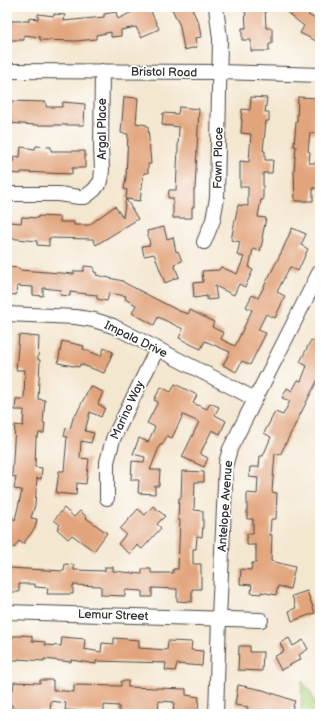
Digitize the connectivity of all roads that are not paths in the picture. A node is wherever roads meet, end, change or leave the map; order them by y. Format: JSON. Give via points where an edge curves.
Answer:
{"nodes":[{"id":1,"x":216,"y":7,"type":"edge"},
{"id":2,"x":7,"y":71,"type":"edge"},
{"id":3,"x":102,"y":71,"type":"junction"},
{"id":4,"x":220,"y":72,"type":"junction"},
{"id":5,"x":320,"y":75,"type":"edge"},
{"id":6,"x":7,"y":194,"type":"edge"},
{"id":7,"x":204,"y":242,"type":"dead end"},
{"id":8,"x":320,"y":271,"type":"edge"},
{"id":9,"x":7,"y":314,"type":"edge"},
{"id":10,"x":157,"y":349,"type":"junction"},
{"id":11,"x":255,"y":399,"type":"junction"},
{"id":12,"x":108,"y":498,"type":"dead end"},
{"id":13,"x":7,"y":612,"type":"edge"},
{"id":14,"x":219,"y":618,"type":"junction"},
{"id":15,"x":261,"y":620,"type":"dead end"},
{"id":16,"x":216,"y":714,"type":"edge"}],
"edges":[{"from":1,"to":4,"type":"street","name":"Fawn Place","via":[[220,34]]},
{"from":2,"to":3,"type":"street","name":"Bristol Road"},
{"from":3,"to":4,"type":"street","name":"Bristol Road"},
{"from":3,"to":6,"type":"street","name":"Argal Place","via":[[102,169],[98,186],[84,197]]},
{"from":4,"to":5,"type":"street","name":"Bristol Road"},
{"from":4,"to":7,"type":"street","name":"Fawn Place","via":[[217,198],[213,220]]},
{"from":8,"to":11,"type":"street","name":"Antelope Avenue"},
{"from":9,"to":10,"type":"street","name":"Impala Drive","via":[[94,320],[113,326]]},
{"from":10,"to":11,"type":"street","name":"Impala Drive"},
{"from":10,"to":12,"type":"street","name":"Marino Way","via":[[113,439],[107,462]]},
{"from":11,"to":14,"type":"street","name":"Antelope Avenue","via":[[230,449],[226,463]]},
{"from":13,"to":14,"type":"street","name":"Lemur Street"},
{"from":14,"to":15,"type":"street","name":"Lemur Street"},
{"from":14,"to":16,"type":"street","name":"Antelope Avenue"}]}
